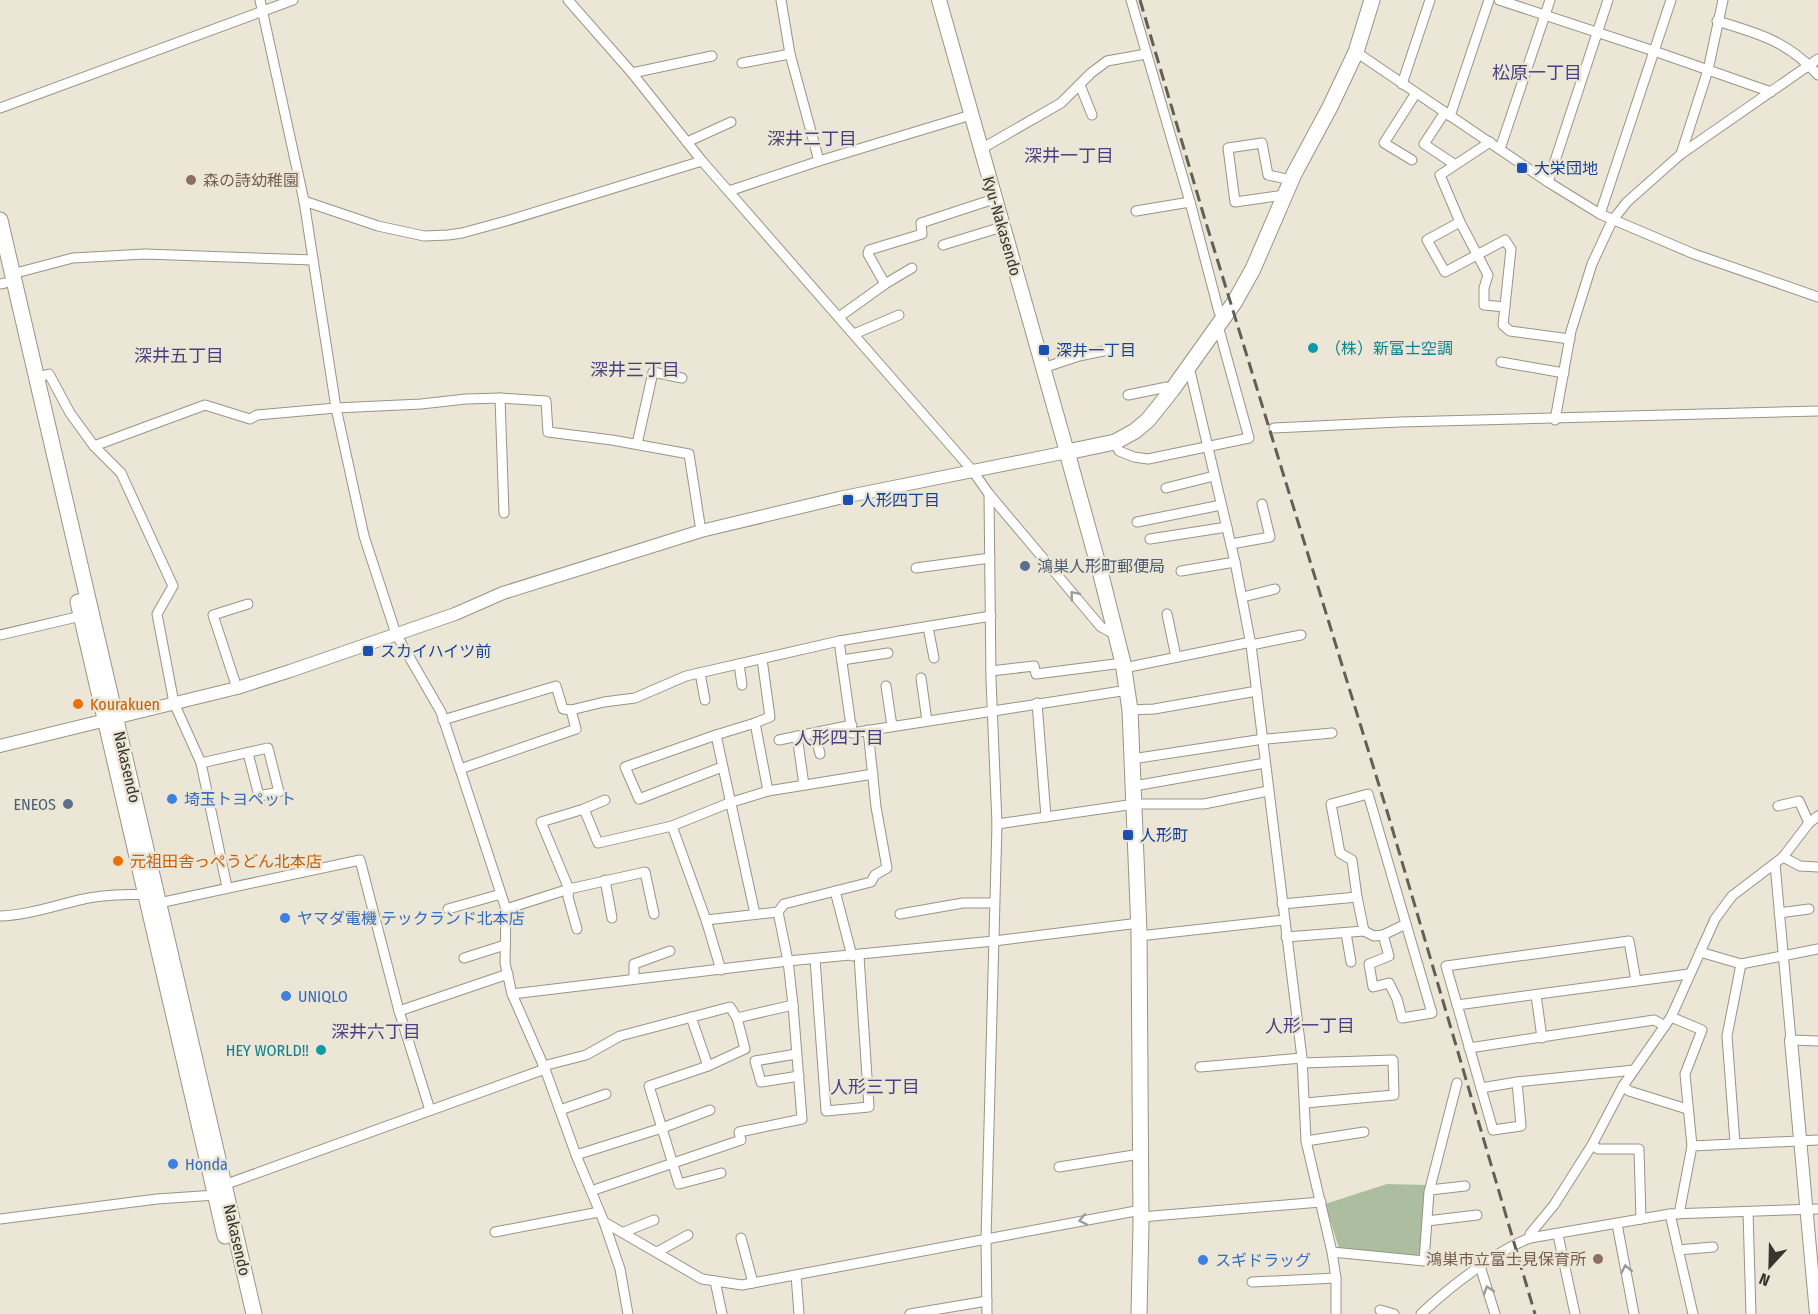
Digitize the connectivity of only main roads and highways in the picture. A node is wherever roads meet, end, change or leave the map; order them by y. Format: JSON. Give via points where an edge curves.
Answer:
{"nodes":[{"id":1,"x":939,"y":0,"type":"edge"},
{"id":2,"x":1372,"y":0,"type":"edge"},
{"id":3,"x":0,"y":220,"type":"edge"},
{"id":4,"x":0,"y":263,"type":"edge"},
{"id":5,"x":6,"y":280,"type":"edge"},
{"id":6,"x":1066,"y":452,"type":"junction"},
{"id":7,"x":109,"y":718,"type":"junction"},
{"id":8,"x":220,"y":1190,"type":"junction"},
{"id":9,"x":244,"y":1314,"type":"edge"},
{"id":10,"x":254,"y":1314,"type":"edge"},
{"id":11,"x":1139,"y":1314,"type":"edge"}],
"edges":[{"from":1,"to":6,"type":"main road","name":"Kyu-Nakasendo"},
{"from":2,"to":6,"type":"main road","via":[[1356,52],[1234,303],[1172,390],[1135,432],[1116,442]]},
{"from":3,"to":5,"type":"main road","name":"Nakasendo"},
{"from":4,"to":5,"type":"main road","name":"Nakasendo"},
{"from":5,"to":7,"type":"main road","name":"Nakasendo","via":[[81,615]]},
{"from":5,"to":7,"type":"main road","name":"Nakasendo","via":[[36,378]]},
{"from":6,"to":11,"type":"main road","via":[[1124,665],[1130,710],[1139,929]]},
{"from":7,"to":8,"type":"main road","name":"Nakasendo","via":[[146,894]]},
{"from":7,"to":8,"type":"main road","name":"Nakasendo","via":[[159,903]]},
{"from":8,"to":9,"type":"main road","name":"Nakasendo"},
{"from":8,"to":10,"type":"main road","name":"Nakasendo"}]}
